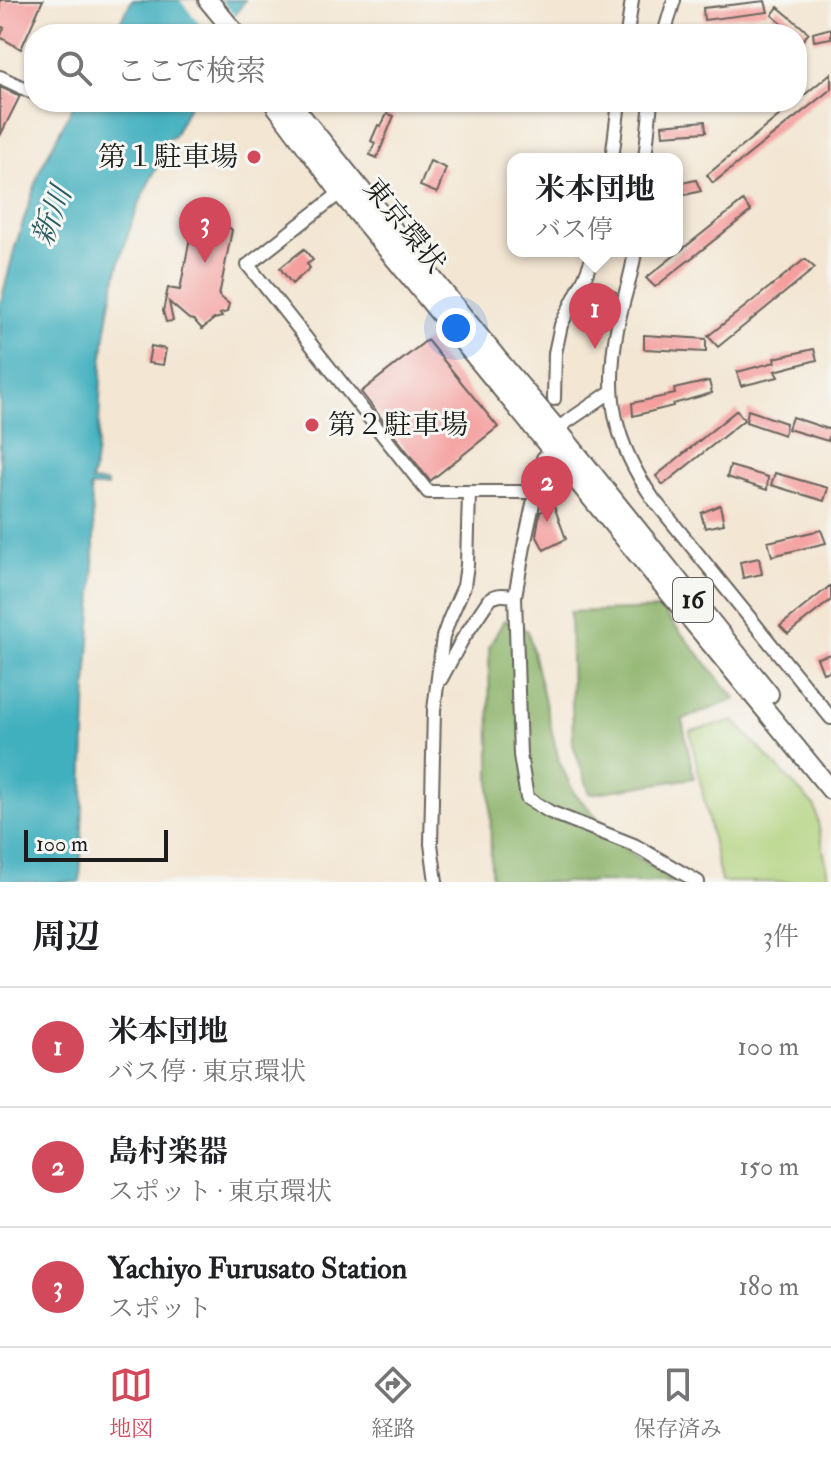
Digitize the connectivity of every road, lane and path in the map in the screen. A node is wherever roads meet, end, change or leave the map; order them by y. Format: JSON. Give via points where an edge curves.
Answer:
{"nodes":[{"id":1,"x":192,"y":0,"type":"edge"},
{"id":2,"x":208,"y":0,"type":"edge"},
{"id":3,"x":632,"y":0,"type":"edge"},
{"id":4,"x":674,"y":0,"type":"edge"},
{"id":5,"x":212,"y":24,"type":"edge"},
{"id":6,"x":228,"y":24,"type":"edge"},
{"id":7,"x":628,"y":24,"type":"edge"},
{"id":8,"x":667,"y":24,"type":"edge"},
{"id":9,"x":0,"y":77,"type":"edge"},
{"id":10,"x":24,"y":88,"type":"edge"},
{"id":11,"x":282,"y":112,"type":"edge"},
{"id":12,"x":297,"y":112,"type":"edge"},
{"id":13,"x":618,"y":112,"type":"edge"},
{"id":14,"x":650,"y":112,"type":"edge"},
{"id":15,"x":613,"y":153,"type":"edge"},
{"id":16,"x":646,"y":153,"type":"edge"},
{"id":17,"x":347,"y":187,"type":"junction"},
{"id":18,"x":593,"y":257,"type":"edge"},
{"id":19,"x":634,"y":257,"type":"edge"},
{"id":20,"x":612,"y":391,"type":"junction"},
{"id":21,"x":554,"y":399,"type":"dead end"},
{"id":22,"x":550,"y":434,"type":"junction"},
{"id":23,"x":543,"y":458,"type":"dead end"},
{"id":24,"x":536,"y":492,"type":"junction"},
{"id":25,"x":469,"y":493,"type":"junction"},
{"id":26,"x":515,"y":596,"type":"junction"},
{"id":27,"x":437,"y":690,"type":"junction"},
{"id":28,"x":831,"y":718,"type":"edge"},
{"id":29,"x":831,"y":771,"type":"edge"},
{"id":30,"x":831,"y":790,"type":"edge"},
{"id":31,"x":436,"y":882,"type":"edge"},
{"id":32,"x":698,"y":882,"type":"edge"}],
"edges":[{"from":1,"to":5,"type":"highway"},
{"from":2,"to":6,"type":"highway"},
{"from":3,"to":7,"type":"street"},
{"from":4,"to":8,"type":"street"},
{"from":9,"to":10,"type":"street"},
{"from":11,"to":17,"type":"highway","name":"東京環状","number":"16"},
{"from":12,"to":17,"type":"highway","name":"東京環状","number":"16"},
{"from":13,"to":15,"type":"street"},
{"from":14,"to":16,"type":"street"},
{"from":17,"to":22,"type":"highway","name":"東京環状","number":"16"},
{"from":17,"to":25,"type":"street","via":[[248,265],[428,492]]},
{"from":18,"to":21,"type":"street","via":[[561,325]]},
{"from":19,"to":20,"type":"street","via":[[612,359]]},
{"from":20,"to":22,"type":"street"},
{"from":20,"to":28,"type":"street","via":[[618,431],[636,475]]},
{"from":22,"to":29,"type":"highway","name":"東京環状","number":"16"},
{"from":22,"to":30,"type":"highway","name":"東京環状","number":"16"},
{"from":23,"to":24,"type":"street"},
{"from":24,"to":25,"type":"street"},
{"from":24,"to":26,"type":"street"},
{"from":25,"to":27,"type":"street","via":[[464,586],[443,637]]},
{"from":26,"to":27,"type":"street","via":[[498,595],[488,601]]},
{"from":26,"to":32,"type":"street","via":[[520,755],[527,798],[634,845]]},
{"from":27,"to":31,"type":"street","via":[[431,844]]}]}
